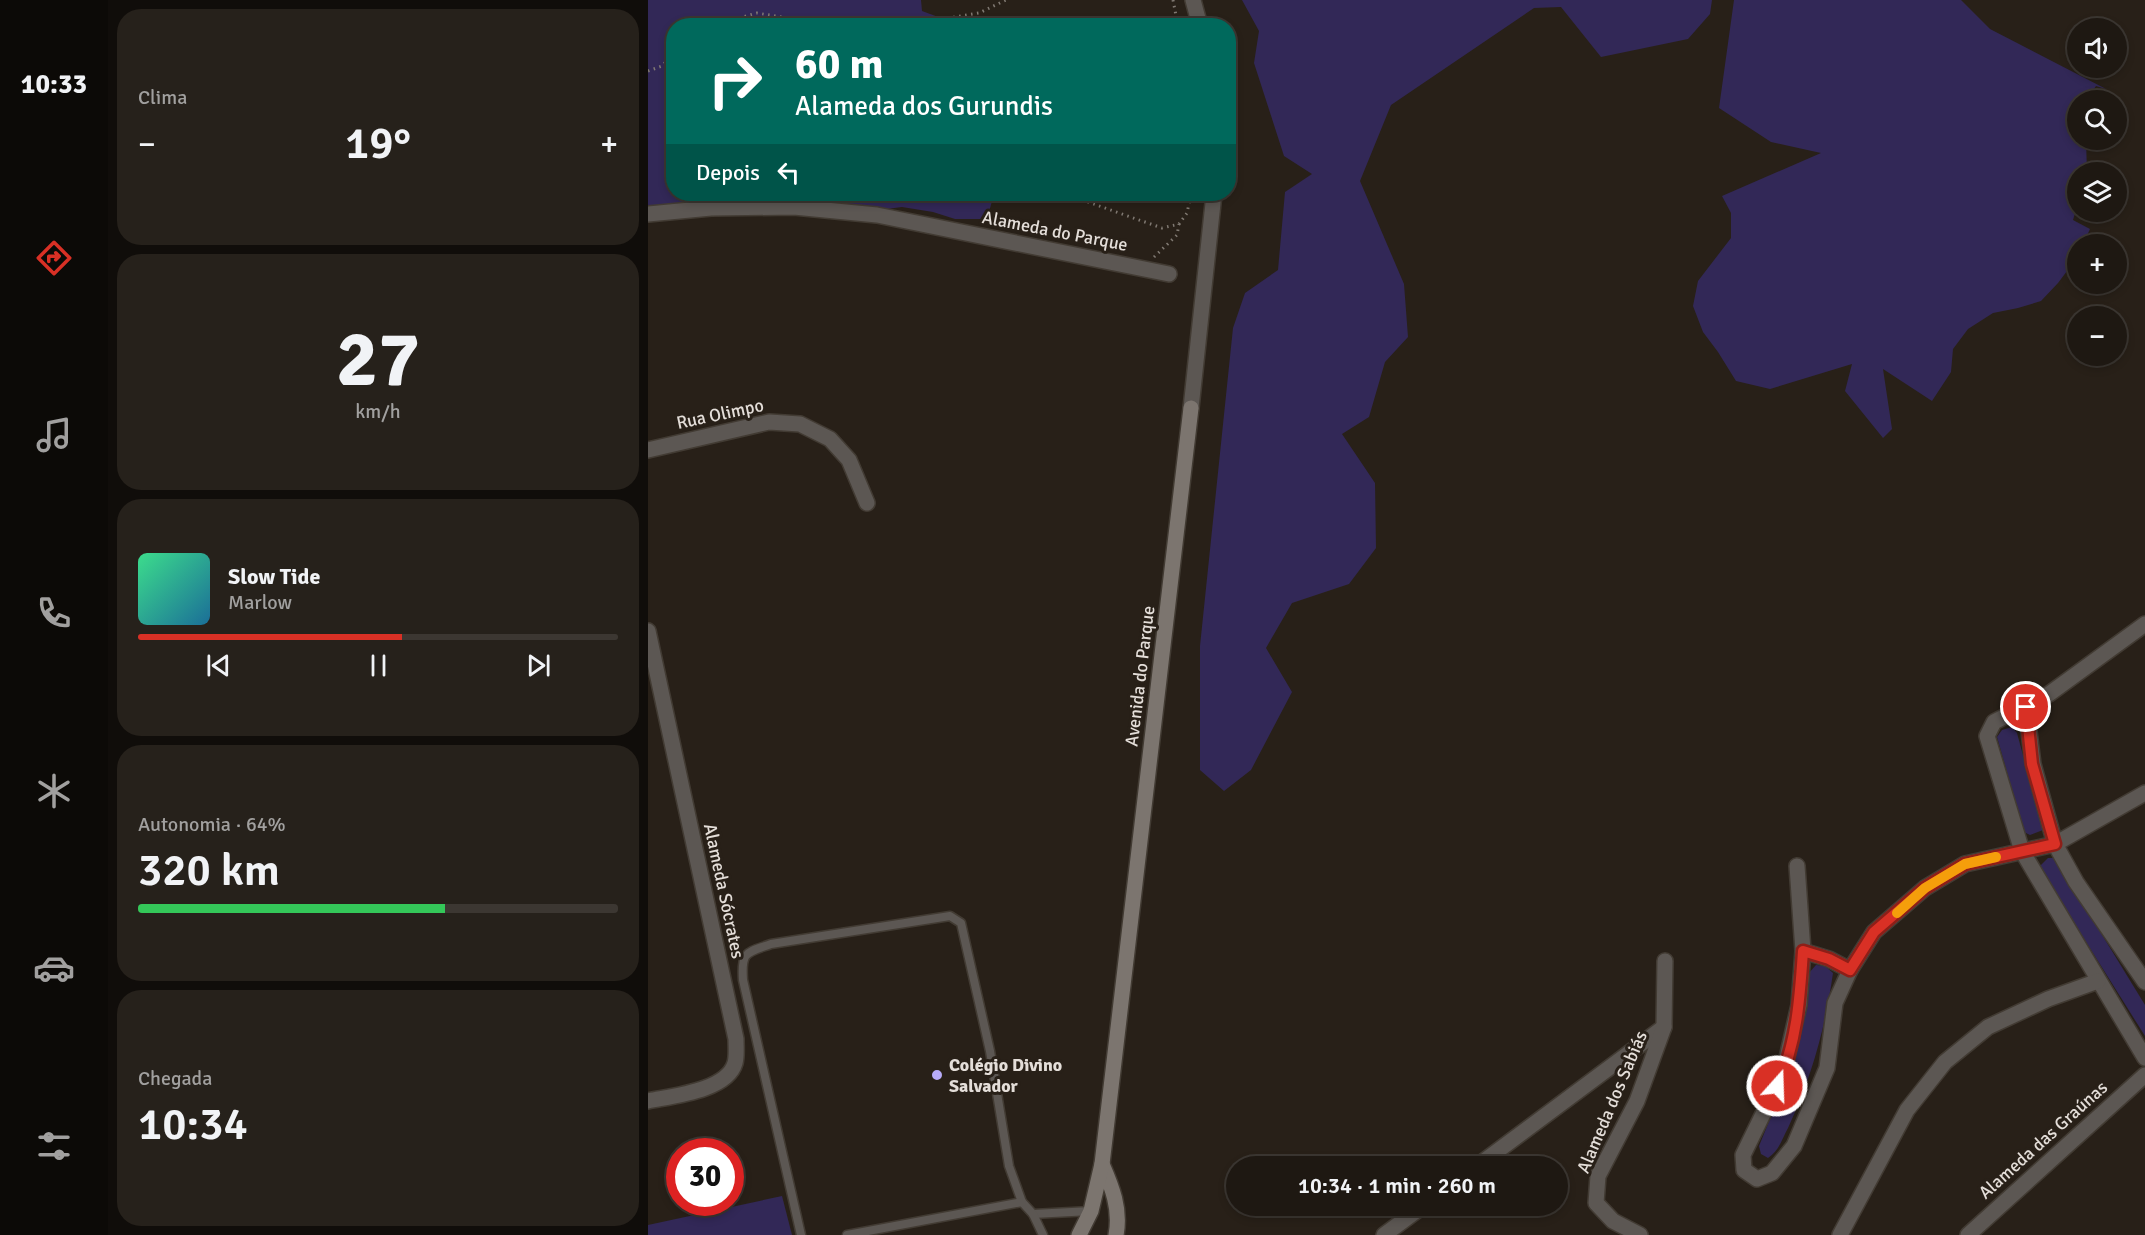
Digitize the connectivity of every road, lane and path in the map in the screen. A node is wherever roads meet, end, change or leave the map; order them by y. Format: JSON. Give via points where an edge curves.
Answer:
{"nodes":[{"id":1,"x":1006,"y":0,"type":"edge"},
{"id":2,"x":1173,"y":0,"type":"edge"},
{"id":3,"x":1193,"y":0,"type":"edge"},
{"id":4,"x":739,"y":18,"type":"edge"},
{"id":5,"x":787,"y":18,"type":"edge"},
{"id":6,"x":949,"y":18,"type":"edge"},
{"id":7,"x":1176,"y":18,"type":"edge"},
{"id":8,"x":1198,"y":18,"type":"edge"},
{"id":9,"x":666,"y":62,"type":"edge"},
{"id":10,"x":648,"y":71,"type":"edge"},
{"id":11,"x":1085,"y":201,"type":"edge"},
{"id":12,"x":1190,"y":201,"type":"edge"},
{"id":13,"x":1213,"y":201,"type":"edge"},
{"id":14,"x":648,"y":214,"type":"edge"},
{"id":15,"x":1179,"y":224,"type":"junction"},
{"id":16,"x":1142,"y":268,"type":"junction"},
{"id":17,"x":1169,"y":274,"type":"dead end"},
{"id":18,"x":648,"y":450,"type":"edge"},
{"id":19,"x":867,"y":503,"type":"dead end"},
{"id":20,"x":2145,"y":624,"type":"edge"},
{"id":21,"x":648,"y":632,"type":"edge"},
{"id":22,"x":2026,"y":707,"type":"junction"},
{"id":23,"x":2145,"y":793,"type":"edge"},
{"id":24,"x":2055,"y":844,"type":"junction"},
{"id":25,"x":2022,"y":851,"type":"junction"},
{"id":26,"x":1797,"y":866,"type":"dead end"},
{"id":27,"x":1803,"y":951,"type":"junction"},
{"id":28,"x":1665,"y":961,"type":"dead end"},
{"id":29,"x":1850,"y":970,"type":"junction"},
{"id":30,"x":2098,"y":981,"type":"junction"},
{"id":31,"x":2145,"y":982,"type":"edge"},
{"id":32,"x":1664,"y":1027,"type":"junction"},
{"id":33,"x":2145,"y":1058,"type":"edge"},
{"id":34,"x":2145,"y":1075,"type":"edge"},
{"id":35,"x":648,"y":1101,"type":"edge"},
{"id":36,"x":1491,"y":1156,"type":"edge"},
{"id":37,"x":1102,"y":1164,"type":"junction"},
{"id":38,"x":1022,"y":1202,"type":"junction"},
{"id":39,"x":1090,"y":1211,"type":"junction"},
{"id":40,"x":1033,"y":1214,"type":"junction"},
{"id":41,"x":1410,"y":1216,"type":"edge"},
{"id":42,"x":801,"y":1235,"type":"edge"},
{"id":43,"x":847,"y":1235,"type":"edge"},
{"id":44,"x":1043,"y":1235,"type":"edge"},
{"id":45,"x":1079,"y":1235,"type":"edge"},
{"id":46,"x":1116,"y":1235,"type":"edge"},
{"id":47,"x":1384,"y":1235,"type":"edge"},
{"id":48,"x":1640,"y":1235,"type":"edge"},
{"id":49,"x":1840,"y":1235,"type":"edge"},
{"id":50,"x":1968,"y":1235,"type":"edge"}],
"edges":[{"from":1,"to":6,"type":"path","via":[[979,13]]},
{"from":2,"to":7,"type":"path"},
{"from":3,"to":8,"type":"street"},
{"from":4,"to":5,"type":"path","via":[[757,13]]},
{"from":9,"to":10,"type":"path"},
{"from":11,"to":15,"type":"path","via":[[1162,228]]},
{"from":12,"to":15,"type":"path","via":[[1188,213]]},
{"from":13,"to":37,"type":"street","name":"Avenida do Parque"},
{"from":14,"to":16,"type":"street","name":"Alameda do Parque","via":[[794,207],[877,215]]},
{"from":15,"to":16,"type":"path","via":[[1177,235]]},
{"from":16,"to":17,"type":"street","name":"Alameda do Parque"},
{"from":18,"to":19,"type":"street","name":"Rua Olimpo","via":[[769,422],[800,424],[830,439],[849,460]]},
{"from":20,"to":22,"type":"street"},
{"from":21,"to":35,"type":"street","name":"Alameda Sócrates","via":[[736,1039],[735,1064],[723,1080],[702,1090]]},
{"from":22,"to":24,"type":"street","via":[[2032,764]]},
{"from":22,"to":25,"type":"street","via":[[1995,722],[1986,736]]},
{"from":23,"to":24,"type":"street"},
{"from":24,"to":25,"type":"street"},
{"from":24,"to":31,"type":"street","via":[[2076,882]]},
{"from":25,"to":29,"type":"street","via":[[1965,864],[1925,888],[1874,932]]},
{"from":25,"to":30,"type":"street"},
{"from":26,"to":27,"type":"street"},
{"from":27,"to":29,"type":"street"},
{"from":27,"to":29,"type":"street","via":[[1799,1005],[1784,1071],[1743,1155],[1744,1170],[1757,1179],[1772,1173],[1794,1146],[1827,1068],[1835,1003]]},
{"from":28,"to":32,"type":"street","name":"Alameda dos Sabiás"},
{"from":30,"to":33,"type":"street"},
{"from":30,"to":49,"type":"street","via":[[1988,1027],[1945,1062],[1907,1110]]},
{"from":32,"to":36,"type":"street"},
{"from":32,"to":48,"type":"street","name":"Alameda dos Sabiás","via":[[1637,1101],[1598,1176],[1596,1203],[1613,1221]]},
{"from":34,"to":50,"type":"street","name":"Alameda das Graúnas"},
{"from":37,"to":39,"type":"street","name":"Avenida do Parque"},
{"from":37,"to":46,"type":"street","via":[[1115,1194]]},
{"from":38,"to":40,"type":"lane"},
{"from":38,"to":42,"type":"lane","via":[[1009,1166],[990,1051],[961,923],[950,916],[771,944],[747,953],[741,962]]},
{"from":38,"to":43,"type":"lane"},
{"from":39,"to":40,"type":"lane"},
{"from":39,"to":45,"type":"street","name":"Avenida do Parque"},
{"from":40,"to":44,"type":"lane"},
{"from":41,"to":47,"type":"street"}]}
